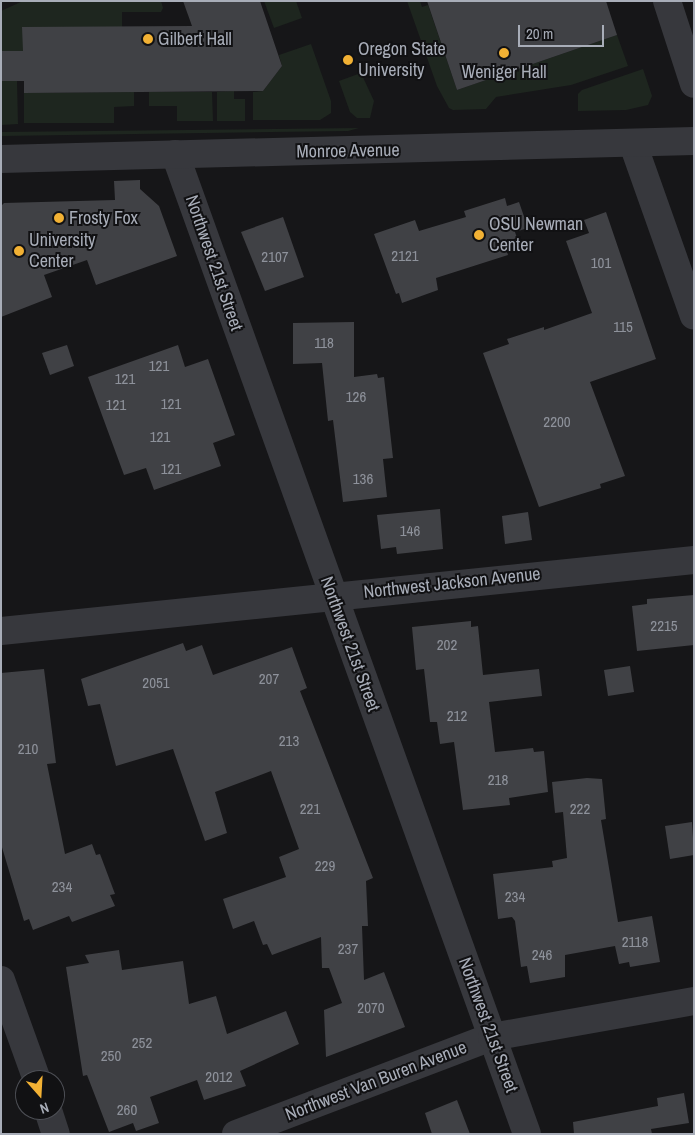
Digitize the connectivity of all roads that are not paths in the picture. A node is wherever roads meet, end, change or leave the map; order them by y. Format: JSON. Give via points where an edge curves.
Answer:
{"nodes":[{"id":1,"x":667,"y":1,"type":"edge"},
{"id":2,"x":694,"y":84,"type":"edge"},
{"id":3,"x":694,"y":141,"type":"edge"},
{"id":4,"x":633,"y":144,"type":"junction"},
{"id":5,"x":175,"y":154,"type":"junction"},
{"id":6,"x":1,"y":159,"type":"edge"},
{"id":7,"x":694,"y":316,"type":"edge"},
{"id":8,"x":694,"y":560,"type":"edge"},
{"id":9,"x":332,"y":596,"type":"junction"},
{"id":10,"x":1,"y":631,"type":"edge"},
{"id":11,"x":1,"y":980,"type":"edge"},
{"id":12,"x":694,"y":1001,"type":"edge"},
{"id":13,"x":492,"y":1037,"type":"junction"},
{"id":14,"x":33,"y":1070,"type":"edge"},
{"id":15,"x":51,"y":1120,"type":"edge"},
{"id":16,"x":56,"y":1134,"type":"edge"},
{"id":17,"x":236,"y":1134,"type":"edge"},
{"id":18,"x":527,"y":1134,"type":"edge"}],
"edges":[{"from":1,"to":2,"type":"street"},
{"from":3,"to":4,"type":"street","name":"Monroe Avenue"},
{"from":4,"to":5,"type":"street","name":"Monroe Avenue"},
{"from":4,"to":7,"type":"street"},
{"from":5,"to":6,"type":"street","name":"Monroe Avenue"},
{"from":5,"to":9,"type":"street","name":"Northwest 21st Street"},
{"from":8,"to":9,"type":"street","name":"Northwest Jackson Avenue"},
{"from":9,"to":10,"type":"street","name":"Northwest Jackson Avenue"},
{"from":9,"to":13,"type":"street","name":"Northwest 21st Street"},
{"from":11,"to":14,"type":"street"},
{"from":12,"to":13,"type":"street","name":"Northwest Van Buren Avenue"},
{"from":13,"to":17,"type":"street","name":"Northwest Van Buren Avenue"},
{"from":13,"to":18,"type":"street","name":"Northwest 21st Street"},
{"from":15,"to":16,"type":"street"}]}
